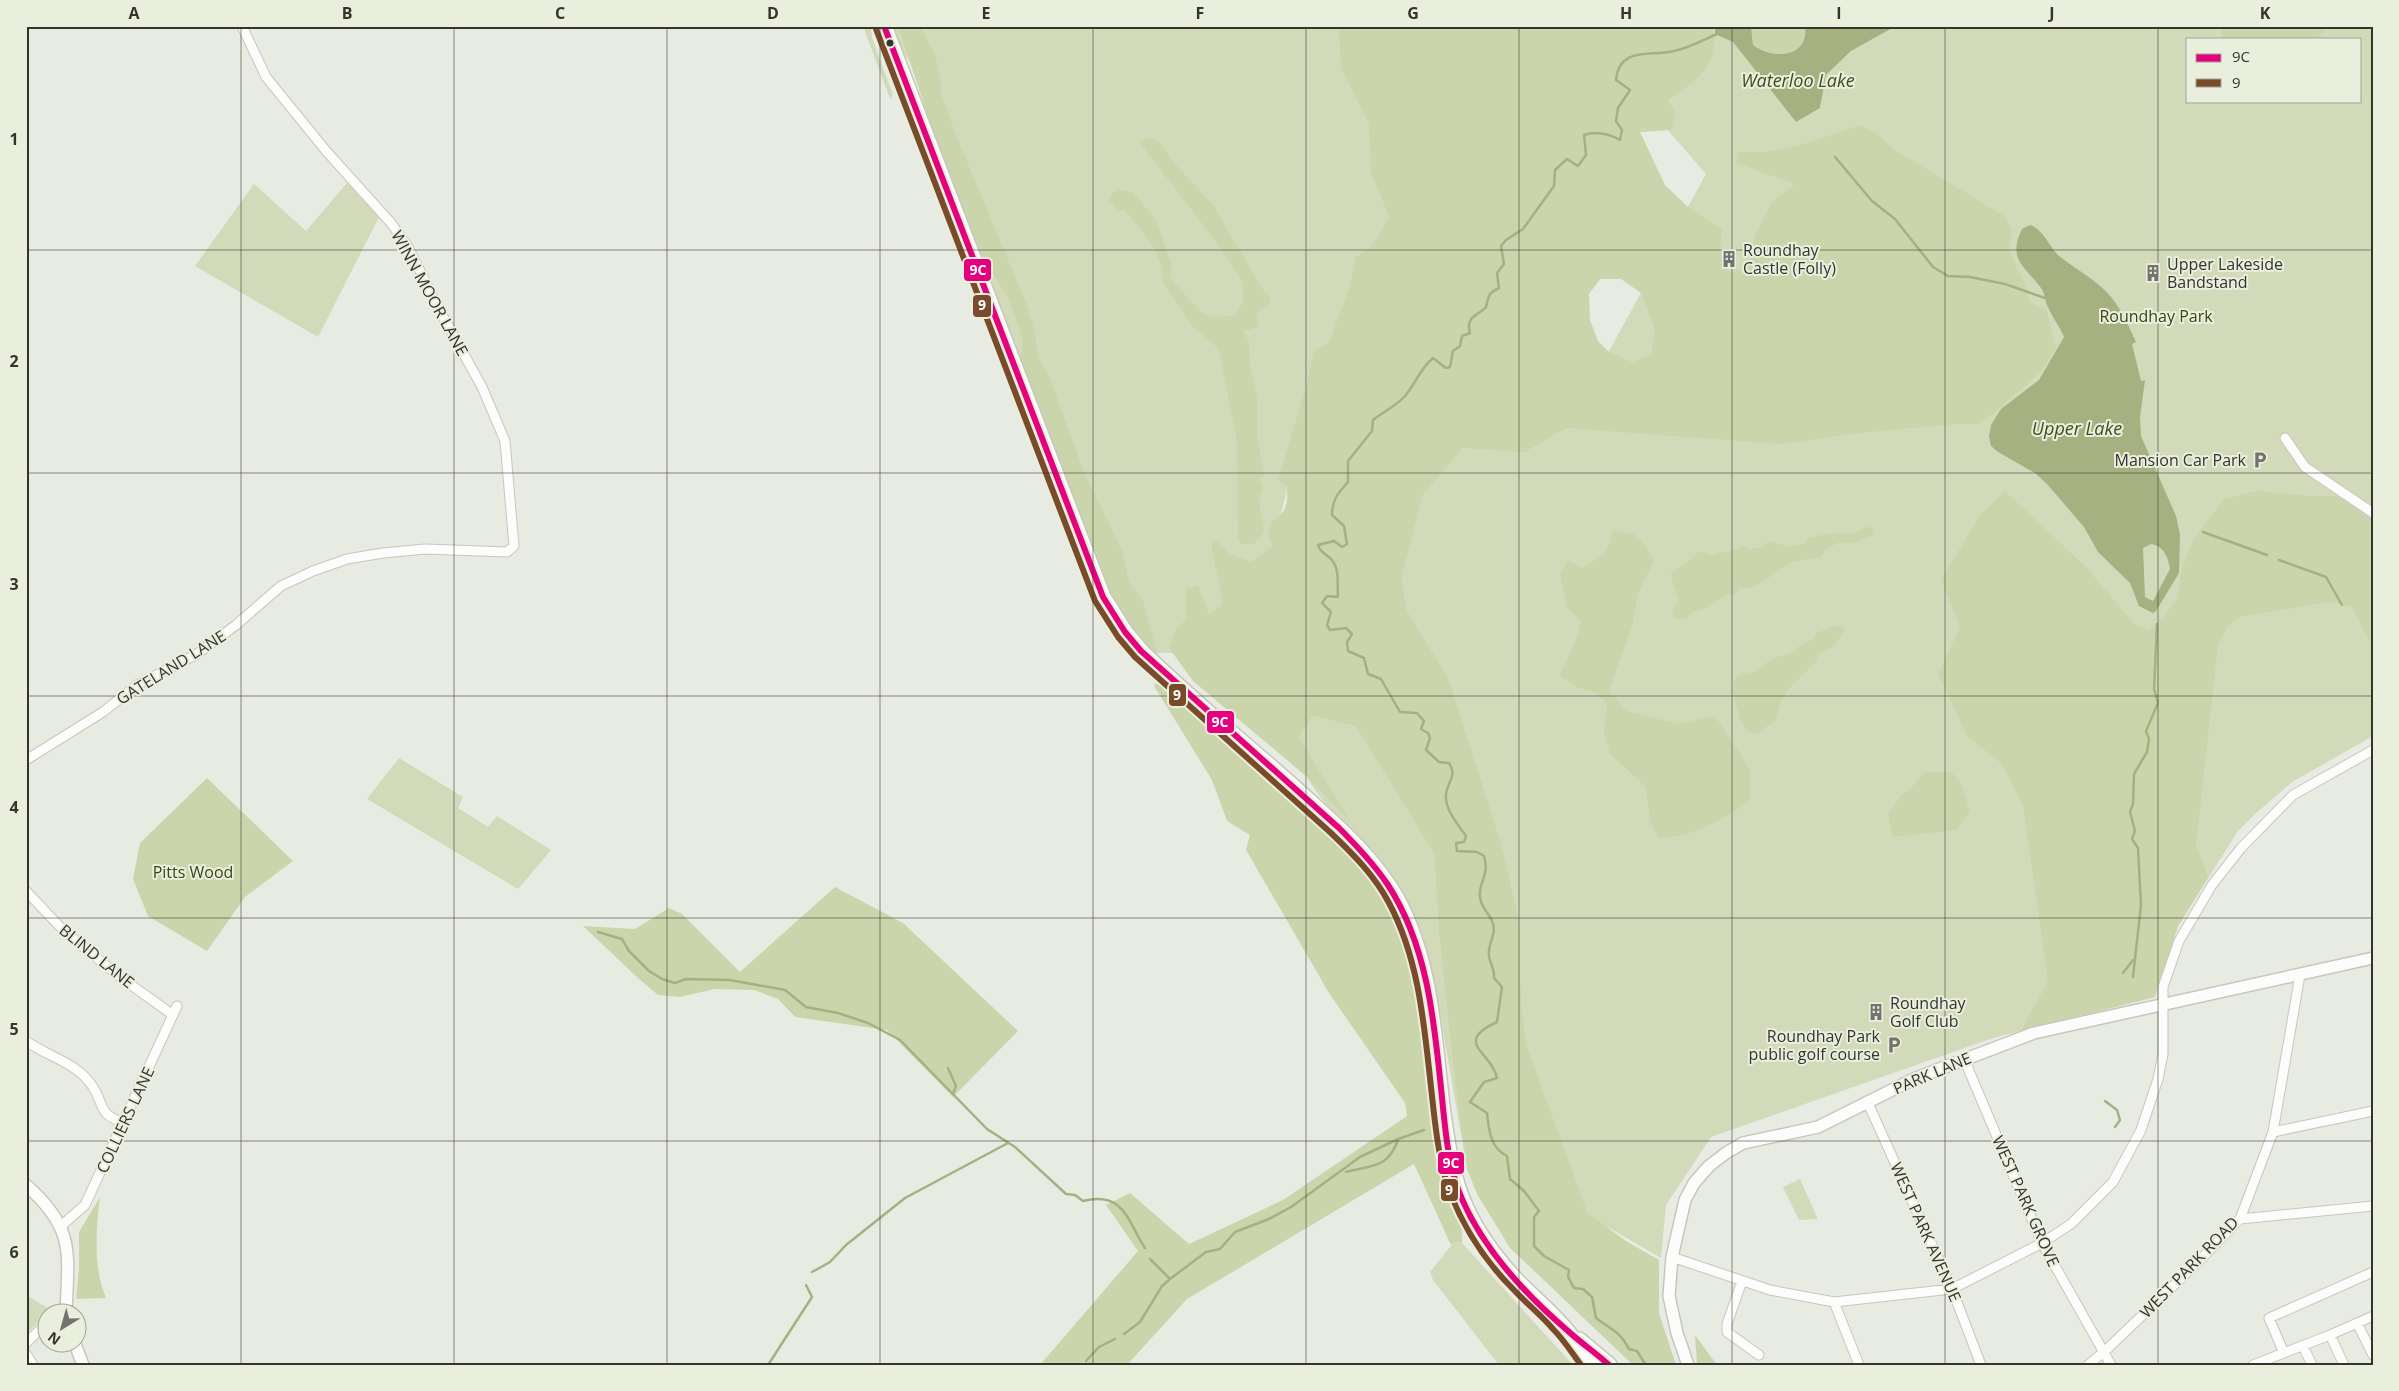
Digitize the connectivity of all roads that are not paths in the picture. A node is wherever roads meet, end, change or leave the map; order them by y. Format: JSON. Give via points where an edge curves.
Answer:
{"nodes":[{"id":1,"x":242,"y":26,"type":"edge"},
{"id":2,"x":884,"y":26,"type":"edge"},
{"id":3,"x":2286,"y":438,"type":"dead end"},
{"id":4,"x":2373,"y":513,"type":"edge"},
{"id":5,"x":515,"y":543,"type":"joint"},
{"id":6,"x":2373,"y":750,"type":"edge"},
{"id":7,"x":26,"y":760,"type":"edge"},
{"id":8,"x":26,"y":891,"type":"edge"},
{"id":9,"x":2373,"y":958,"type":"edge"},
{"id":10,"x":2300,"y":975,"type":"junction"},
{"id":11,"x":2162,"y":1005,"type":"junction"},
{"id":12,"x":175,"y":1010,"type":"joint"},
{"id":13,"x":26,"y":1041,"type":"edge"},
{"id":14,"x":1964,"y":1059,"type":"junction"},
{"id":15,"x":1867,"y":1101,"type":"junction"},
{"id":16,"x":2373,"y":1110,"type":"edge"},
{"id":17,"x":124,"y":1123,"type":"junction"},
{"id":18,"x":2273,"y":1132,"type":"junction"},
{"id":19,"x":26,"y":1185,"type":"edge"},
{"id":20,"x":2373,"y":1206,"type":"edge"},
{"id":21,"x":2240,"y":1219,"type":"junction"},
{"id":22,"x":61,"y":1226,"type":"junction"},
{"id":23,"x":2042,"y":1243,"type":"junction"},
{"id":24,"x":1672,"y":1257,"type":"junction"},
{"id":25,"x":2373,"y":1272,"type":"edge"},
{"id":26,"x":1742,"y":1281,"type":"junction"},
{"id":27,"x":1952,"y":1289,"type":"junction"},
{"id":28,"x":1834,"y":1302,"type":"junction"},
{"id":29,"x":67,"y":1304,"type":"edge"},
{"id":30,"x":2373,"y":1316,"type":"edge"},
{"id":31,"x":2358,"y":1323,"type":"junction"},
{"id":32,"x":1566,"y":1330,"type":"junction"},
{"id":33,"x":38,"y":1332,"type":"edge"},
{"id":34,"x":2330,"y":1335,"type":"junction"},
{"id":35,"x":26,"y":1344,"type":"edge"},
{"id":36,"x":2303,"y":1346,"type":"junction"},
{"id":37,"x":2105,"y":1351,"type":"junction"},
{"id":38,"x":26,"y":1354,"type":"edge"},
{"id":39,"x":1759,"y":1355,"type":"dead end"},
{"id":40,"x":2373,"y":1355,"type":"edge"},
{"id":41,"x":2280,"y":1358,"type":"edge"},
{"id":42,"x":33,"y":1365,"type":"edge"},
{"id":43,"x":1593,"y":1365,"type":"edge"},
{"id":44,"x":1610,"y":1365,"type":"edge"},
{"id":45,"x":1688,"y":1365,"type":"edge"},
{"id":46,"x":1859,"y":1365,"type":"edge"},
{"id":47,"x":1982,"y":1365,"type":"edge"},
{"id":48,"x":2088,"y":1365,"type":"edge"},
{"id":49,"x":2111,"y":1365,"type":"edge"},
{"id":50,"x":2253,"y":1365,"type":"edge"},
{"id":51,"x":2312,"y":1365,"type":"edge"},
{"id":52,"x":2344,"y":1365,"type":"edge"}],
"edges":[{"from":1,"to":5,"type":"street","name":"WINN MOOR LANE","via":[[266,77],[408,247],[482,388],[505,441]]},
{"from":2,"to":32,"type":"highway","via":[[1103,596],[1141,651],[1340,829],[1396,898],[1424,968],[1431,1001],[1448,1145],[1462,1200],[1501,1262]]},
{"from":3,"to":4,"type":"street","via":[[2305,467]]},
{"from":5,"to":7,"type":"street","name":"GATELAND LANE","via":[[507,552],[424,549],[383,553],[347,559],[313,571],[281,586],[197,654],[137,685],[103,712]]},
{"from":6,"to":11,"type":"street","via":[[2293,795],[2241,848],[2212,886],[2179,941],[2163,987]]},
{"from":8,"to":12,"type":"street","name":"BLIND LANE","via":[[64,931],[120,977]]},
{"from":9,"to":10,"type":"street","name":"PARK LANE"},
{"from":10,"to":11,"type":"street","name":"PARK LANE"},
{"from":10,"to":18,"type":"street","name":"WEST PARK ROAD"},
{"from":11,"to":14,"type":"street","name":"PARK LANE","via":[[2034,1034]]},
{"from":11,"to":23,"type":"street","via":[[2163,1054],[2142,1130],[2113,1182],[2071,1224]]},
{"from":12,"to":17,"type":"street","name":"COLLIERS LANE"},
{"from":13,"to":17,"type":"street","via":[[75,1068],[93,1087],[102,1110]]},
{"from":14,"to":15,"type":"street","name":"PARK LANE"},
{"from":14,"to":23,"type":"street","name":"WEST PARK GROVE"},
{"from":15,"to":24,"type":"street","name":"PARK LANE","via":[[1818,1127],[1743,1142],[1709,1166],[1685,1200]]},
{"from":15,"to":27,"type":"street","name":"WEST PARK AVENUE"},
{"from":16,"to":18,"type":"street"},
{"from":17,"to":22,"type":"street","name":"COLLIERS LANE","via":[[86,1205]]},
{"from":18,"to":21,"type":"street","name":"WEST PARK ROAD"},
{"from":19,"to":22,"type":"street","via":[[53,1212]]},
{"from":20,"to":21,"type":"street"},
{"from":21,"to":37,"type":"street","name":"WEST PARK ROAD"},
{"from":22,"to":29,"type":"street","via":[[68,1246]]},
{"from":23,"to":27,"type":"street"},
{"from":23,"to":37,"type":"street","name":"WEST PARK GROVE"},
{"from":24,"to":26,"type":"street"},
{"from":24,"to":45,"type":"street","name":"PARK LANE","via":[[1669,1296]]},
{"from":25,"to":41,"type":"street","via":[[2269,1318]]},
{"from":26,"to":28,"type":"street","via":[[1770,1290]]},
{"from":26,"to":39,"type":"street","via":[[1727,1332]]},
{"from":27,"to":28,"type":"street"},
{"from":27,"to":47,"type":"street","name":"WEST PARK AVENUE"},
{"from":28,"to":46,"type":"street"},
{"from":30,"to":31,"type":"street"},
{"from":31,"to":34,"type":"street"},
{"from":31,"to":40,"type":"street"},
{"from":32,"to":43,"type":"highway"},
{"from":32,"to":44,"type":"highway"},
{"from":33,"to":35,"type":"street"},
{"from":34,"to":36,"type":"street"},
{"from":34,"to":52,"type":"street"},
{"from":36,"to":41,"type":"street"},
{"from":36,"to":51,"type":"street"},
{"from":37,"to":48,"type":"street","name":"WEST PARK ROAD"},
{"from":37,"to":49,"type":"street","name":"WEST PARK GROVE"},
{"from":38,"to":42,"type":"street"},
{"from":41,"to":50,"type":"street"}]}
